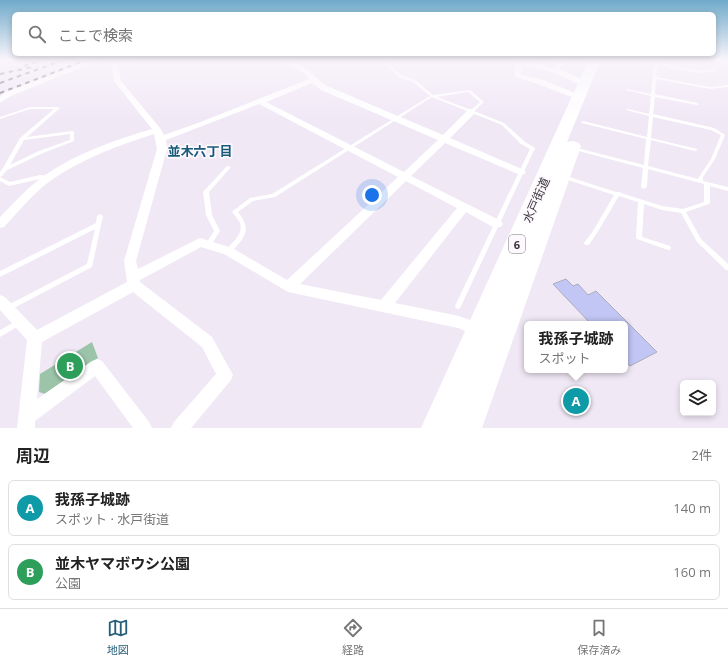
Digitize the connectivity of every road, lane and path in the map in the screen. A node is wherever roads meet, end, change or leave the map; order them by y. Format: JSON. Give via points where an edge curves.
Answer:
{"nodes":[{"id":1,"x":654,"y":78,"type":"edge"},
{"id":2,"x":47,"y":79,"type":"edge"},
{"id":3,"x":118,"y":79,"type":"edge"},
{"id":4,"x":408,"y":79,"type":"edge"},
{"id":5,"x":529,"y":79,"type":"edge"},
{"id":6,"x":566,"y":79,"type":"edge"},
{"id":7,"x":587,"y":79,"type":"edge"},
{"id":8,"x":600,"y":79,"type":"edge"},
{"id":9,"x":659,"y":79,"type":"edge"},
{"id":10,"x":313,"y":80,"type":"joint"},
{"id":11,"x":728,"y":86,"type":"edge"},
{"id":12,"x":627,"y":90,"type":"dead end"},
{"id":13,"x":582,"y":91,"type":"junction"},
{"id":14,"x":432,"y":96,"type":"junction"},
{"id":15,"x":653,"y":96,"type":"junction"},
{"id":16,"x":0,"y":102,"type":"edge"},
{"id":17,"x":260,"y":102,"type":"junction"},
{"id":18,"x":697,"y":104,"type":"dead end"},
{"id":19,"x":628,"y":110,"type":"dead end"},
{"id":20,"x":472,"y":111,"type":"junction"},
{"id":21,"x":651,"y":115,"type":"junction"},
{"id":22,"x":0,"y":118,"type":"edge"},
{"id":23,"x":396,"y":118,"type":"junction"},
{"id":24,"x":583,"y":122,"type":"junction"},
{"id":25,"x":159,"y":135,"type":"junction"},
{"id":26,"x":648,"y":138,"type":"junction"},
{"id":27,"x":22,"y":139,"type":"junction"},
{"id":28,"x":444,"y":139,"type":"junction"},
{"id":29,"x":349,"y":148,"type":"junction"},
{"id":30,"x":573,"y":148,"type":"junction"},
{"id":31,"x":695,"y":150,"type":"dead end"},
{"id":32,"x":229,"y":167,"type":"dead end"},
{"id":33,"x":645,"y":167,"type":"junction"},
{"id":34,"x":5,"y":169,"type":"junction"},
{"id":35,"x":521,"y":172,"type":"junction"},
{"id":36,"x":0,"y":175,"type":"edge"},
{"id":37,"x":405,"y":176,"type":"junction"},
{"id":38,"x":562,"y":176,"type":"junction"},
{"id":39,"x":49,"y":178,"type":"junction"},
{"id":40,"x":0,"y":179,"type":"edge"},
{"id":41,"x":700,"y":182,"type":"junction"},
{"id":42,"x":706,"y":184,"type":"junction"},
{"id":43,"x":644,"y":187,"type":"dead end"},
{"id":44,"x":728,"y":189,"type":"edge"},
{"id":45,"x":618,"y":193,"type":"junction"},
{"id":46,"x":641,"y":201,"type":"junction"},
{"id":47,"x":464,"y":207,"type":"junction"},
{"id":48,"x":683,"y":211,"type":"junction"},
{"id":49,"x":100,"y":216,"type":"dead end"},
{"id":50,"x":0,"y":224,"type":"edge"},
{"id":51,"x":497,"y":224,"type":"junction"},
{"id":52,"x":97,"y":225,"type":"junction"},
{"id":53,"x":586,"y":243,"type":"dead end"},
{"id":54,"x":208,"y":245,"type":"junction"},
{"id":55,"x":668,"y":248,"type":"dead end"},
{"id":56,"x":228,"y":251,"type":"junction"},
{"id":57,"x":728,"y":268,"type":"edge"},
{"id":58,"x":0,"y":274,"type":"edge"},
{"id":59,"x":134,"y":282,"type":"junction"},
{"id":60,"x":288,"y":287,"type":"junction"},
{"id":61,"x":4,"y":305,"type":"edge"},
{"id":62,"x":458,"y":306,"type":"dead end"},
{"id":63,"x":384,"y":307,"type":"junction"},
{"id":64,"x":21,"y":322,"type":"junction"},
{"id":65,"x":479,"y":330,"type":"junction"},
{"id":66,"x":0,"y":334,"type":"edge"},
{"id":67,"x":35,"y":338,"type":"junction"},
{"id":68,"x":500,"y":340,"type":"junction"},
{"id":69,"x":26,"y":423,"type":"edge"},
{"id":70,"x":143,"y":428,"type":"edge"},
{"id":71,"x":180,"y":428,"type":"edge"},
{"id":72,"x":437,"y":428,"type":"edge"},
{"id":73,"x":466,"y":428,"type":"edge"}],
"edges":[{"from":1,"to":15,"type":"lane"},
{"from":2,"to":16,"type":"street","via":[[8,94]]},
{"from":3,"to":25,"type":"street"},
{"from":4,"to":14,"type":"lane"},
{"from":5,"to":13,"type":"street"},
{"from":6,"to":13,"type":"street"},
{"from":7,"to":13,"type":"highway","name":"水戸街道","number":"6"},
{"from":8,"to":24,"type":"highway","name":"水戸街道","number":"6"},
{"from":9,"to":11,"type":"lane","via":[[710,88]]},
{"from":10,"to":17,"type":"street"},
{"from":10,"to":23,"type":"street","via":[[324,88]]},
{"from":12,"to":15,"type":"lane"},
{"from":13,"to":65,"type":"highway","name":"水戸街道","number":"6"},
{"from":14,"to":20,"type":"lane"},
{"from":14,"to":20,"type":"lane","via":[[469,91],[482,102]]},
{"from":14,"to":23,"type":"lane"},
{"from":15,"to":18,"type":"lane"},
{"from":15,"to":21,"type":"lane"},
{"from":17,"to":25,"type":"street"},
{"from":17,"to":29,"type":"street"},
{"from":19,"to":21,"type":"lane"},
{"from":20,"to":28,"type":"street"},
{"from":20,"to":35,"type":"lane","via":[[503,124],[523,143],[533,148]]},
{"from":21,"to":26,"type":"lane"},
{"from":21,"to":41,"type":"lane","via":[[712,129],[723,135]]},
{"from":22,"to":27,"type":"lane","via":[[30,108],[58,108]]},
{"from":23,"to":28,"type":"street"},
{"from":23,"to":29,"type":"lane"},
{"from":24,"to":26,"type":"lane"},
{"from":24,"to":30,"type":"highway","name":"水戸街道","number":"6"},
{"from":25,"to":39,"type":"street","via":[[98,151]]},
{"from":25,"to":59,"type":"street","via":[[162,149],[130,261]]},
{"from":26,"to":31,"type":"lane"},
{"from":26,"to":33,"type":"lane"},
{"from":27,"to":34,"type":"lane"},
{"from":27,"to":34,"type":"lane","via":[[72,132],[72,141]]},
{"from":28,"to":35,"type":"street"},
{"from":28,"to":37,"type":"street"},
{"from":29,"to":37,"type":"street"},
{"from":29,"to":56,"type":"lane","via":[[273,196],[252,199],[235,212],[242,219],[243,234]]},
{"from":30,"to":33,"type":"lane"},
{"from":30,"to":38,"type":"highway","name":"水戸街道","number":"6"},
{"from":32,"to":54,"type":"lane","via":[[206,192],[209,215],[217,231]]},
{"from":33,"to":41,"type":"lane"},
{"from":33,"to":43,"type":"lane"},
{"from":34,"to":36,"type":"lane"},
{"from":35,"to":51,"type":"lane"},
{"from":37,"to":47,"type":"street"},
{"from":37,"to":60,"type":"street"},
{"from":38,"to":45,"type":"lane"},
{"from":38,"to":68,"type":"highway","name":"水戸街道","number":"6"},
{"from":39,"to":40,"type":"lane","via":[[40,177],[9,184]]},
{"from":39,"to":50,"type":"street","via":[[19,203]]},
{"from":41,"to":42,"type":"lane"},
{"from":42,"to":44,"type":"lane"},
{"from":42,"to":48,"type":"lane","via":[[707,204]]},
{"from":45,"to":46,"type":"lane"},
{"from":45,"to":53,"type":"lane"},
{"from":46,"to":48,"type":"lane"},
{"from":46,"to":55,"type":"lane","via":[[639,238]]},
{"from":47,"to":51,"type":"street"},
{"from":47,"to":63,"type":"street"},
{"from":48,"to":57,"type":"lane","via":[[699,240]]},
{"from":49,"to":52,"type":"lane"},
{"from":51,"to":62,"type":"lane"},
{"from":52,"to":58,"type":"lane"},
{"from":52,"to":61,"type":"lane","via":[[90,265]]},
{"from":54,"to":56,"type":"street"},
{"from":54,"to":59,"type":"street","via":[[200,242]]},
{"from":56,"to":60,"type":"street"},
{"from":59,"to":67,"type":"street"},
{"from":59,"to":71,"type":"street","via":[[207,342],[225,375]]},
{"from":60,"to":63,"type":"street"},
{"from":61,"to":64,"type":"street"},
{"from":63,"to":65,"type":"street","via":[[459,322]]},
{"from":64,"to":66,"type":"lane"},
{"from":64,"to":67,"type":"street"},
{"from":65,"to":68,"type":"street"},
{"from":65,"to":72,"type":"highway","name":"水戸街道","number":"6"},
{"from":67,"to":69,"type":"street"},
{"from":68,"to":73,"type":"highway","name":"水戸街道","number":"6"},
{"from":69,"to":70,"type":"street","via":[[97,366]]}]}
